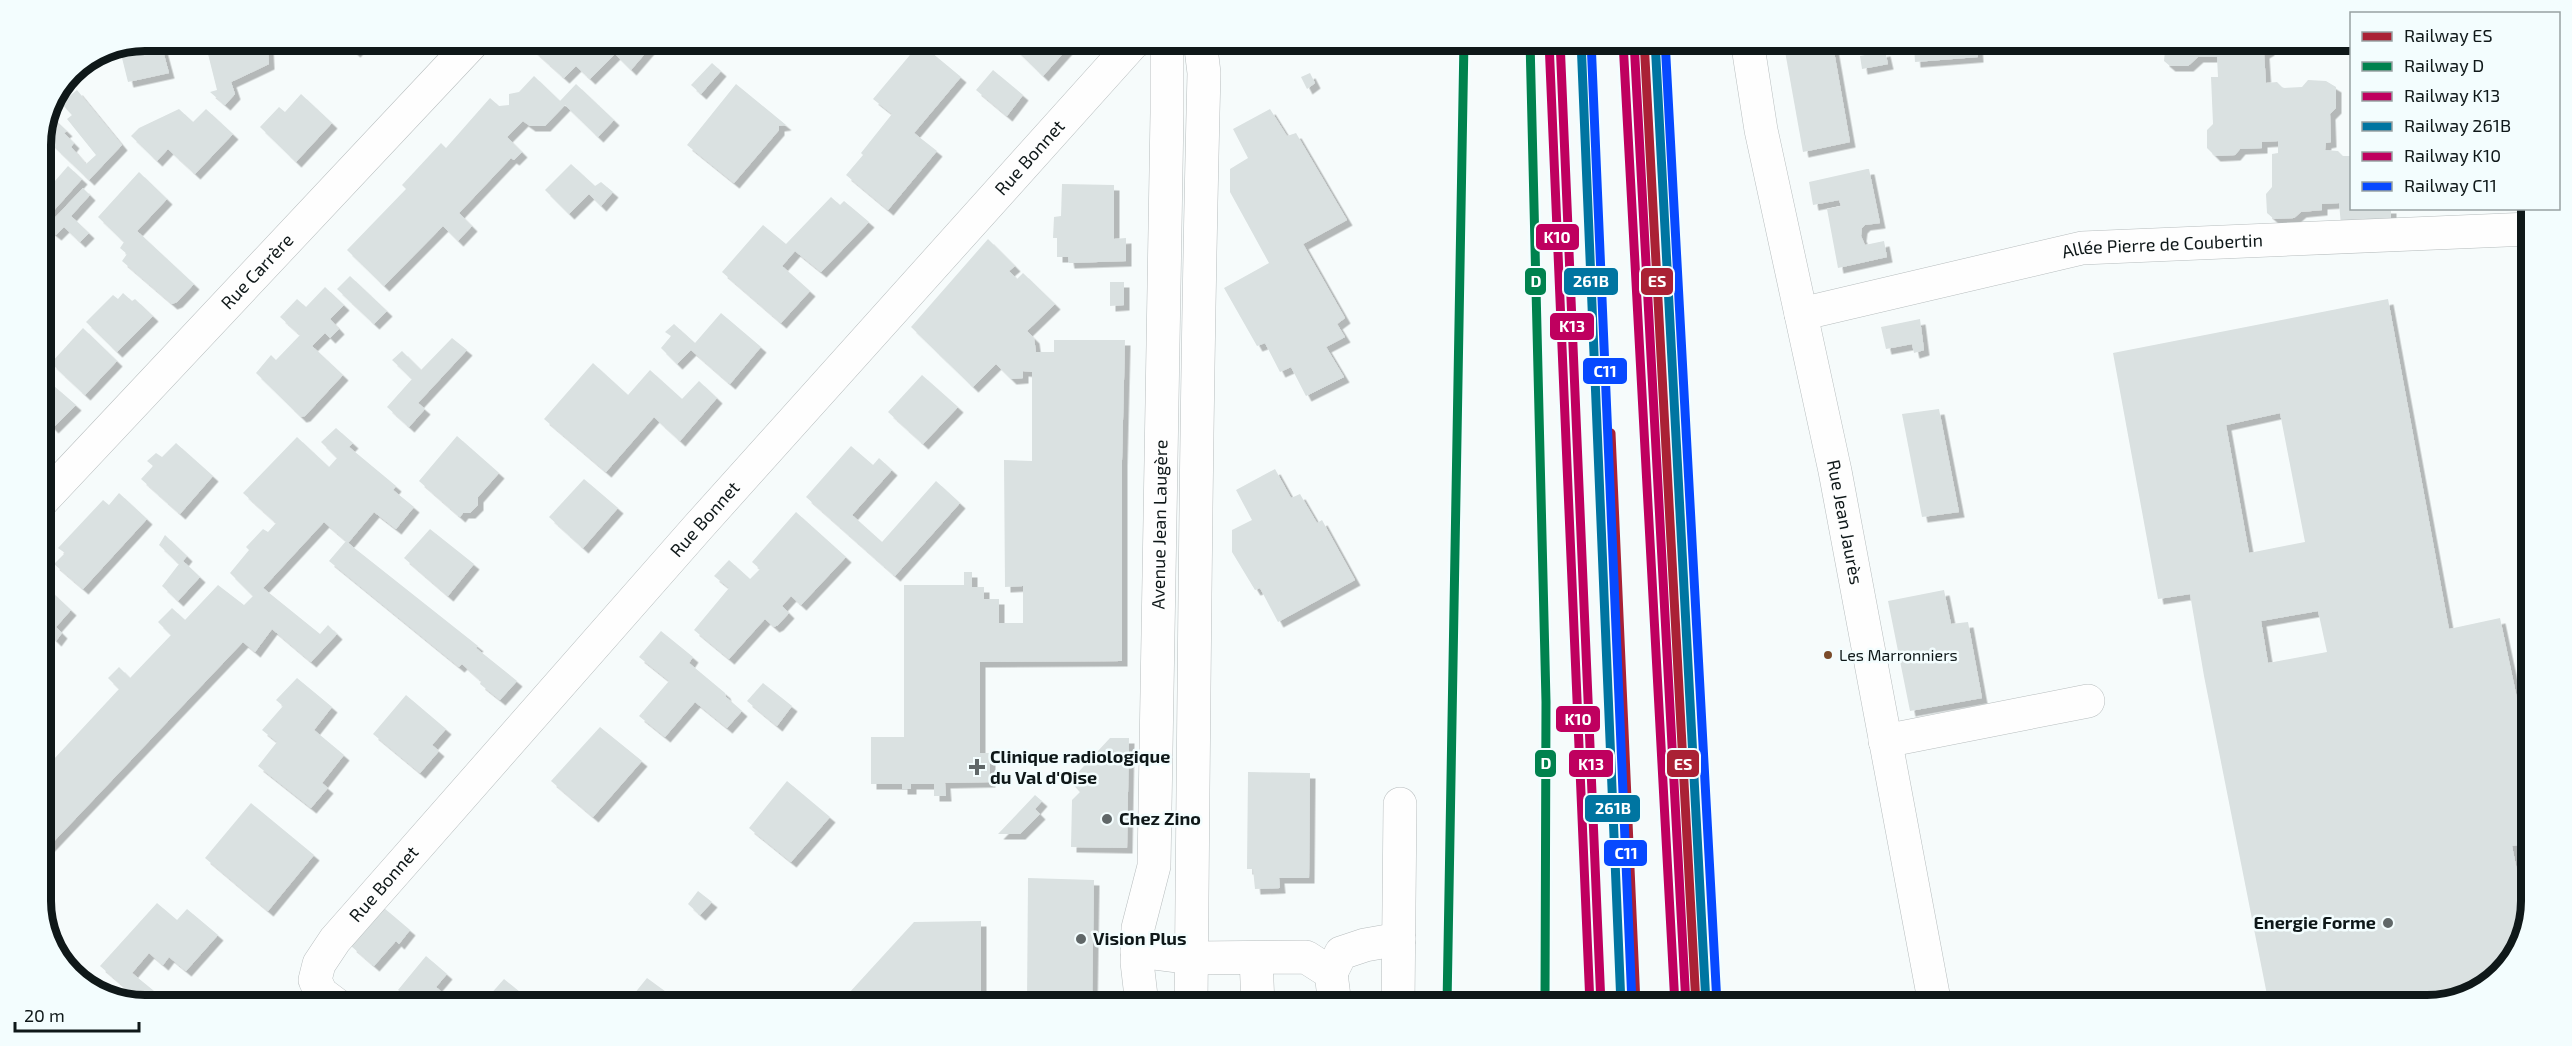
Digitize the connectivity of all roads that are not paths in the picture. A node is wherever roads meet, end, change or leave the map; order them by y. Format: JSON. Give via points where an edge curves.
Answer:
{"nodes":[{"id":1,"x":465,"y":51,"type":"edge"},
{"id":2,"x":1126,"y":51,"type":"edge"},
{"id":3,"x":1167,"y":51,"type":"edge"},
{"id":4,"x":1201,"y":51,"type":"edge"},
{"id":5,"x":1749,"y":51,"type":"edge"},
{"id":6,"x":2521,"y":229,"type":"edge"},
{"id":7,"x":1801,"y":314,"type":"junction"},
{"id":8,"x":51,"y":491,"type":"edge"},
{"id":9,"x":2088,"y":701,"type":"dead end"},
{"id":10,"x":1885,"y":741,"type":"junction"},
{"id":11,"x":1400,"y":804,"type":"dead end"},
{"id":12,"x":1399,"y":939,"type":"junction"},
{"id":13,"x":1137,"y":951,"type":"junction"},
{"id":14,"x":1192,"y":958,"type":"junction"},
{"id":15,"x":1256,"y":958,"type":"junction"},
{"id":16,"x":1331,"y":974,"type":"junction"},
{"id":17,"x":319,"y":995,"type":"edge"},
{"id":18,"x":1141,"y":995,"type":"edge"},
{"id":19,"x":1191,"y":995,"type":"edge"},
{"id":20,"x":1258,"y":995,"type":"edge"},
{"id":21,"x":1334,"y":995,"type":"edge"},
{"id":22,"x":1398,"y":995,"type":"edge"},
{"id":23,"x":1933,"y":995,"type":"edge"}],
"edges":[{"from":1,"to":8,"type":"street","name":"Rue Carrère"},
{"from":2,"to":17,"type":"street","name":"Rue Bonnet","via":[[699,526],[336,940],[319,964],[315,980]]},
{"from":3,"to":13,"type":"street","name":"Avenue Jean Laugère","via":[[1154,866],[1138,928]]},
{"from":4,"to":14,"type":"street","name":"Avenue Jean Laugère"},
{"from":5,"to":7,"type":"street","name":"Rue Jean Jaurès","via":[[1761,130]]},
{"from":6,"to":7,"type":"street","name":"Allée Pierre de Coubertin","via":[[2082,248]]},
{"from":7,"to":10,"type":"street","name":"Rue Jean Jaurès","via":[[1835,471]]},
{"from":9,"to":10,"type":"street"},
{"from":10,"to":23,"type":"street","name":"Rue Jean Jaurès"},
{"from":11,"to":12,"type":"street"},
{"from":12,"to":16,"type":"street","via":[[1341,953]]},
{"from":12,"to":22,"type":"street"},
{"from":13,"to":14,"type":"street"},
{"from":13,"to":18,"type":"street","name":"Avenue Jean Laugère"},
{"from":14,"to":15,"type":"street"},
{"from":14,"to":19,"type":"street","name":"Avenue Jean Laugère"},
{"from":15,"to":16,"type":"street","via":[[1306,957]]},
{"from":15,"to":20,"type":"street"},
{"from":16,"to":21,"type":"street"}]}
